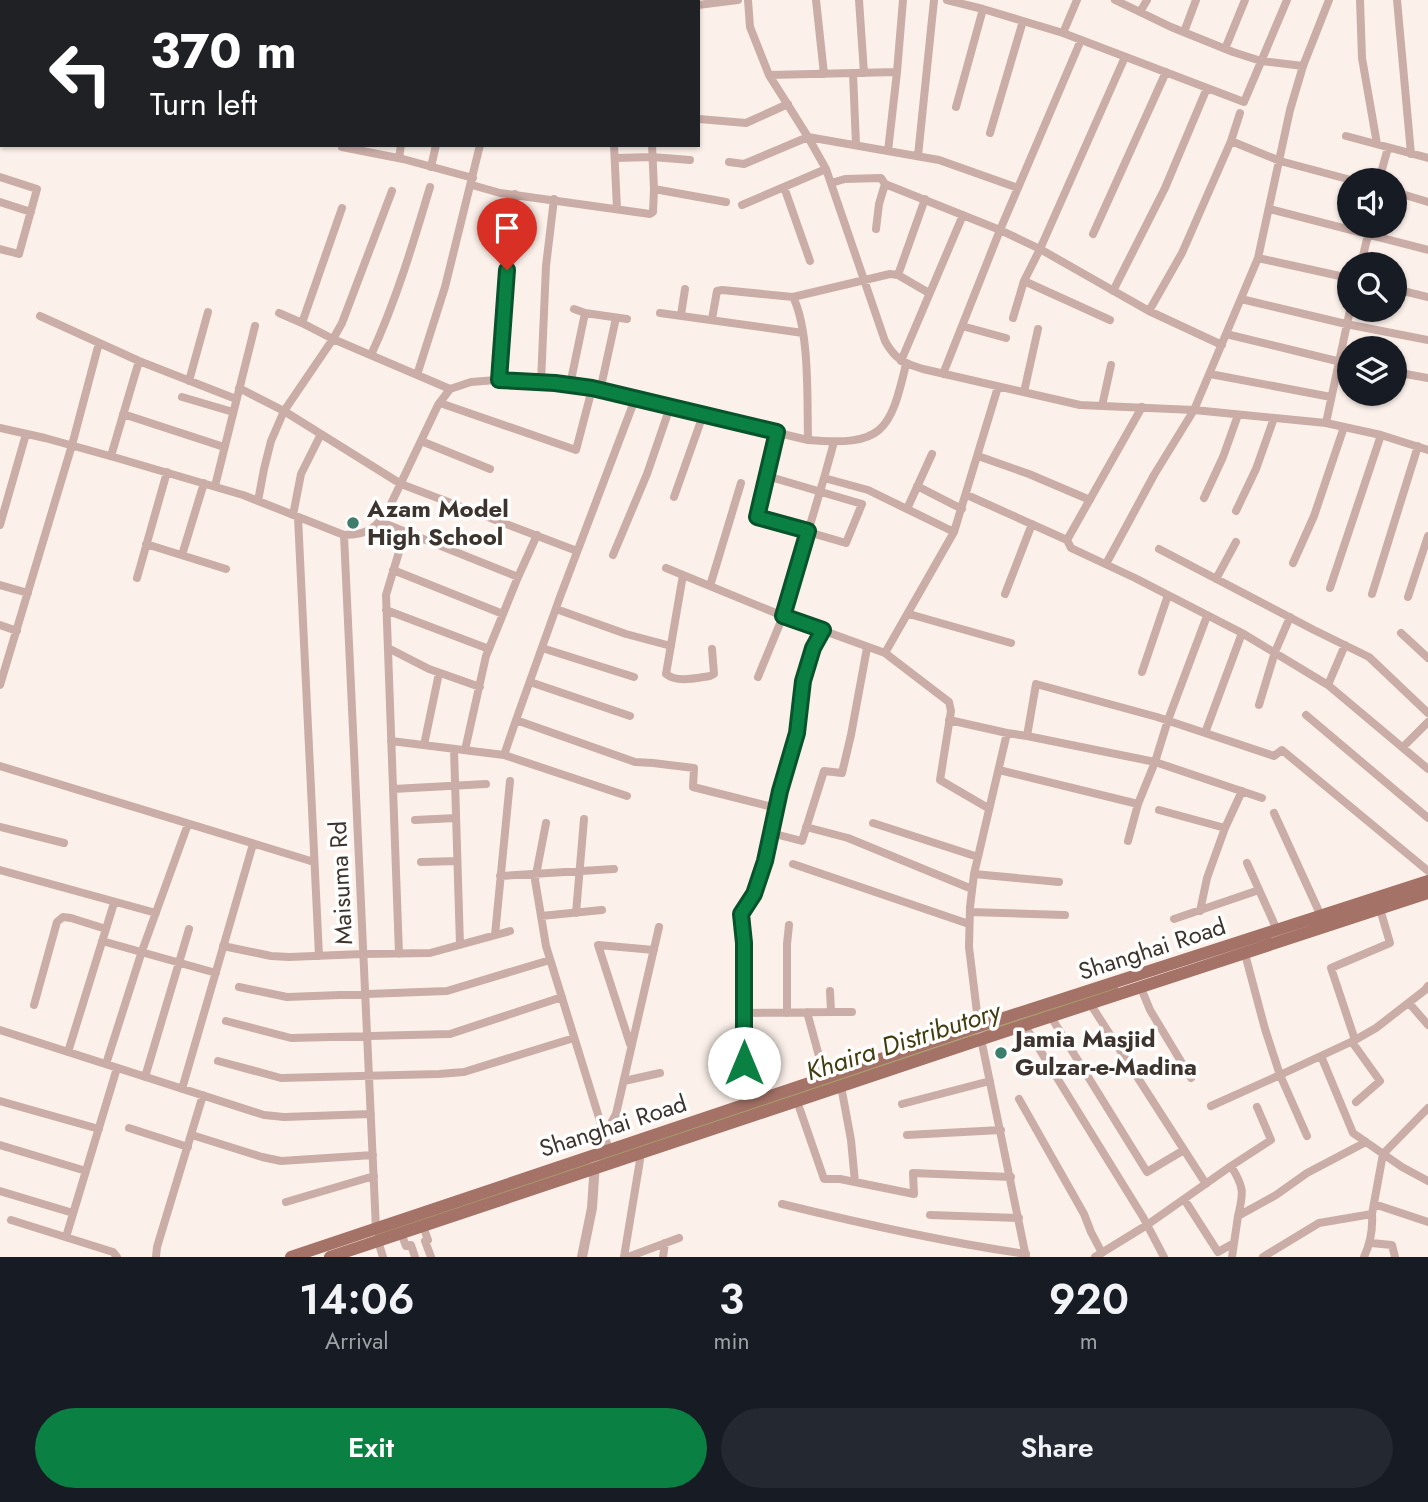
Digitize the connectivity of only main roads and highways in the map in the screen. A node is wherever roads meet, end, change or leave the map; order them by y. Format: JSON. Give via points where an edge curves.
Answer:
{"nodes":[{"id":1,"x":1428,"y":881,"type":"edge"},
{"id":2,"x":1428,"y":893,"type":"edge"},
{"id":3,"x":980,"y":1033,"type":"junction"},
{"id":4,"x":595,"y":1162,"type":"junction"},
{"id":5,"x":377,"y":1235,"type":"junction"},
{"id":6,"x":337,"y":1256,"type":"edge"},
{"id":7,"x":291,"y":1257,"type":"edge"}],
"edges":[{"from":1,"to":3,"type":"main road","name":"Shanghai Road"},
{"from":2,"to":3,"type":"main road","name":"Shanghai Road","via":[[1025,1026]]},
{"from":3,"to":4,"type":"main road","name":"Shanghai Road","via":[[797,1101],[638,1154]]},
{"from":3,"to":4,"type":"main road","name":"Shanghai Road","via":[[757,1100],[609,1150]]},
{"from":4,"to":5,"type":"main road","name":"Shanghai Road"},
{"from":4,"to":5,"type":"main road","name":"Shanghai Road","via":[[423,1226]]},
{"from":5,"to":6,"type":"main road","name":"Shanghai Road"},
{"from":5,"to":7,"type":"main road","name":"Shanghai Road"}]}
